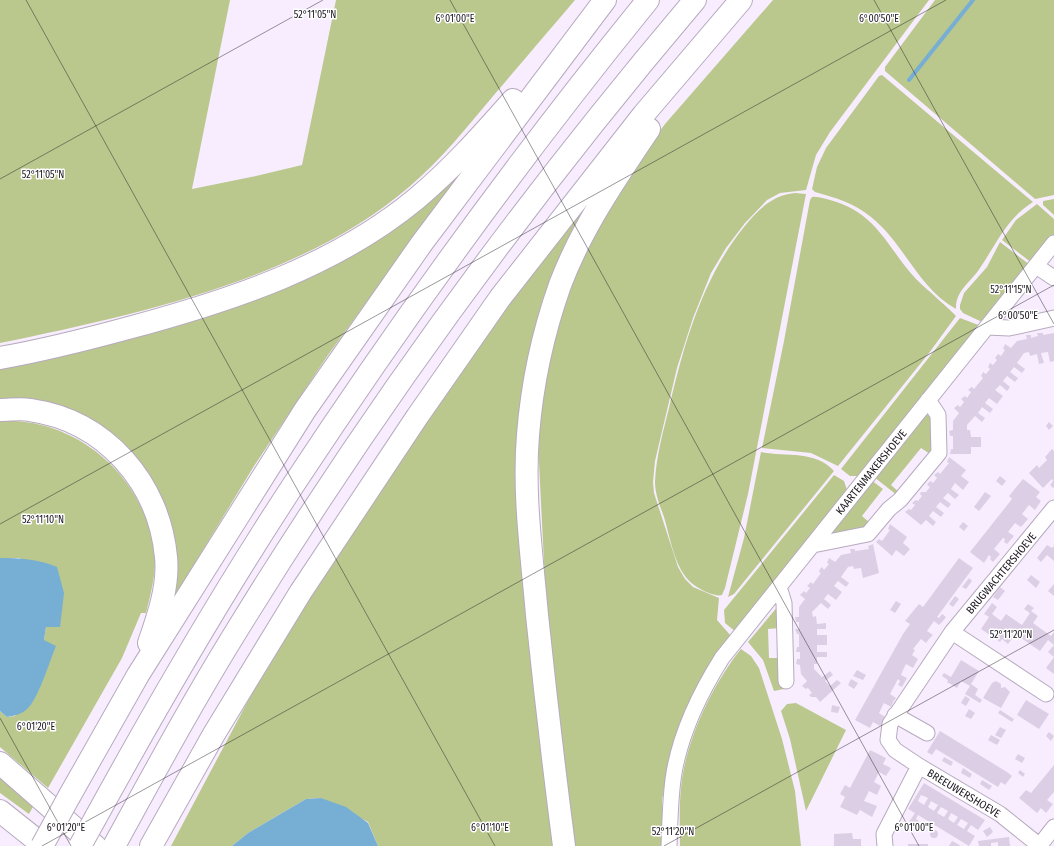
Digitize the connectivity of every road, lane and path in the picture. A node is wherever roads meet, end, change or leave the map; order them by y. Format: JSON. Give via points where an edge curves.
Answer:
{"nodes":[{"id":1,"x":648,"y":0,"type":"edge"},
{"id":2,"x":695,"y":0,"type":"edge"},
{"id":3,"x":742,"y":0,"type":"edge"},
{"id":4,"x":604,"y":1,"type":"edge"},
{"id":5,"x":1054,"y":243,"type":"edge"},
{"id":6,"x":1036,"y":266,"type":"junction"},
{"id":7,"x":1054,"y":278,"type":"edge"},
{"id":8,"x":1054,"y":318,"type":"edge"},
{"id":9,"x":987,"y":327,"type":"junction"},
{"id":10,"x":0,"y":358,"type":"edge"},
{"id":11,"x":928,"y":400,"type":"junction"},
{"id":12,"x":0,"y":410,"type":"edge"},
{"id":13,"x":1052,"y":513,"type":"edge"},
{"id":14,"x":813,"y":545,"type":"junction"},
{"id":15,"x":779,"y":587,"type":"junction"},
{"id":16,"x":952,"y":632,"type":"junction"},
{"id":17,"x":138,"y":675,"type":"junction"},
{"id":18,"x":786,"y":681,"type":"dead end"},
{"id":19,"x":1046,"y":694,"type":"dead end"},
{"id":20,"x":895,"y":715,"type":"junction"},
{"id":21,"x":927,"y":734,"type":"dead end"},
{"id":22,"x":0,"y":763,"type":"edge"},
{"id":23,"x":919,"y":766,"type":"junction"},
{"id":24,"x":0,"y":811,"type":"edge"},
{"id":25,"x":1054,"y":828,"type":"edge"},
{"id":26,"x":117,"y":841,"type":"edge"},
{"id":27,"x":1040,"y":845,"type":"edge"},
{"id":28,"x":43,"y":846,"type":"edge"},
{"id":29,"x":80,"y":846,"type":"edge"},
{"id":30,"x":95,"y":846,"type":"edge"},
{"id":31,"x":151,"y":846,"type":"edge"},
{"id":32,"x":564,"y":846,"type":"edge"},
{"id":33,"x":669,"y":846,"type":"edge"},
{"id":34,"x":885,"y":846,"type":"edge"}],
"edges":[{"from":1,"to":29,"type":"highway","bridge":true,"via":[[478,218],[310,460],[212,614]]},
{"from":2,"to":26,"type":"highway","via":[[543,188],[395,388],[236,632]]},
{"from":3,"to":31,"type":"highway","via":[[644,114],[505,292],[417,417],[300,593],[210,741]]},
{"from":3,"to":32,"type":"highway","via":[[664,108],[600,204],[561,285],[538,361],[527,437],[530,533],[545,694]]},
{"from":4,"to":10,"type":"highway","via":[[547,60],[480,139],[451,168],[415,200],[333,254],[286,276],[178,314],[79,341]]},
{"from":4,"to":17,"type":"highway","via":[[426,237],[364,324],[255,488]]},
{"from":5,"to":6,"type":"street","name":"KAARTENMAKERSHOEVE"},
{"from":6,"to":7,"type":"street"},
{"from":6,"to":9,"type":"street","name":"KAARTENMAKERSHOEVE"},
{"from":8,"to":9,"type":"street","via":[[1009,328]]},
{"from":9,"to":11,"type":"street","name":"KAARTENMAKERSHOEVE"},
{"from":11,"to":14,"type":"street","name":"KAARTENMAKERSHOEVE"},
{"from":11,"to":14,"type":"street","via":[[938,415],[939,453],[868,534]]},
{"from":12,"to":17,"type":"highway","via":[[29,409],[53,414],[96,435],[119,455],[149,494],[162,534],[166,559],[163,593]]},
{"from":13,"to":16,"type":"street","name":"BRUGWACHTERSHOEVE"},
{"from":14,"to":15,"type":"street","name":"KAARTENMAKERSHOEVE"},
{"from":15,"to":18,"type":"street","via":[[784,603]]},
{"from":15,"to":33,"type":"street","name":"KAARTENMAKERSHOEVE","via":[[722,658],[709,679],[687,727],[674,774]]},
{"from":16,"to":19,"type":"street"},
{"from":16,"to":20,"type":"street","name":"BRUGWACHTERSHOEVE"},
{"from":17,"to":28,"type":"highway","bridge":true},
{"from":20,"to":21,"type":"street"},
{"from":20,"to":23,"type":"street","name":"BRUGWACHTERSHOEVE","via":[[890,724],[888,740],[900,755]]},
{"from":22,"to":30,"type":"highway"},
{"from":23,"to":27,"type":"street","name":"BREEUWERSHOEVE","via":[[1000,814]]},
{"from":23,"to":34,"type":"street","name":"BREEUWERSHOEVE","via":[[884,834]]},
{"from":24,"to":28,"type":"highway"},
{"from":25,"to":27,"type":"street"}]}
